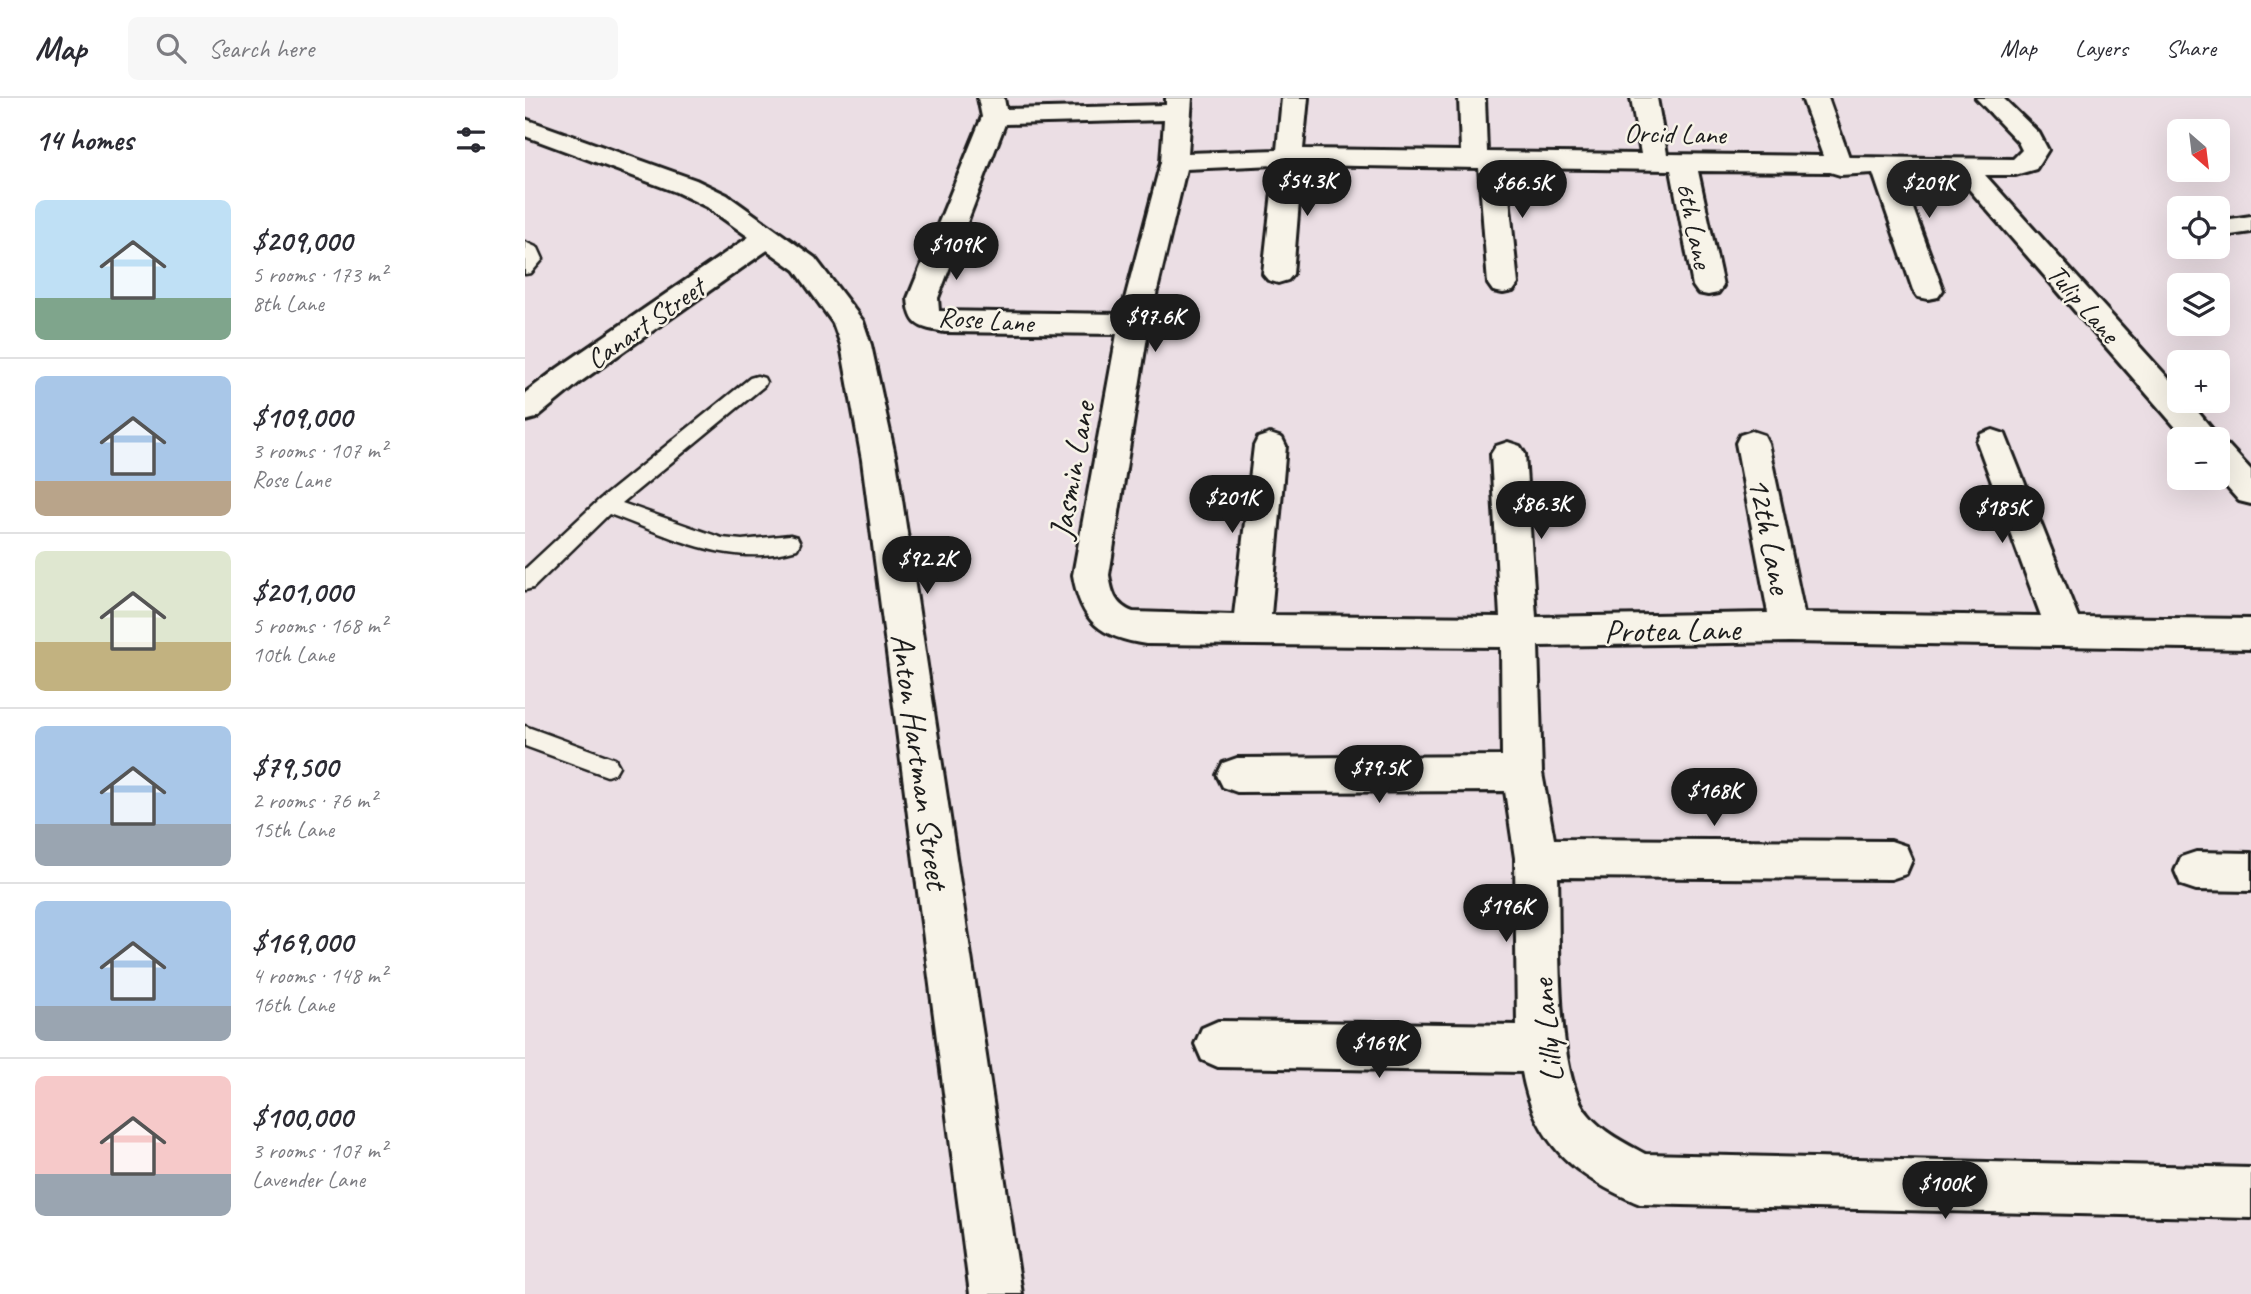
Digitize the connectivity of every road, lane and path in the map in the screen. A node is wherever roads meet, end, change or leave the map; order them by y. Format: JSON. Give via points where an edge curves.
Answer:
{"nodes":[{"id":1,"x":1295,"y":98,"type":"edge"},
{"id":2,"x":1472,"y":98,"type":"edge"},
{"id":3,"x":1644,"y":98,"type":"edge"},
{"id":4,"x":1815,"y":98,"type":"edge"},
{"id":5,"x":1989,"y":98,"type":"edge"},
{"id":6,"x":1123,"y":105,"type":"edge"},
{"id":7,"x":1179,"y":105,"type":"edge"},
{"id":8,"x":993,"y":107,"type":"edge"},
{"id":9,"x":525,"y":127,"type":"edge"},
{"id":10,"x":1288,"y":157,"type":"junction"},
{"id":11,"x":1483,"y":161,"type":"junction"},
{"id":12,"x":1174,"y":162,"type":"junction"},
{"id":13,"x":1669,"y":164,"type":"junction"},
{"id":14,"x":1840,"y":167,"type":"junction"},
{"id":15,"x":1884,"y":167,"type":"junction"},
{"id":16,"x":1964,"y":167,"type":"junction"},
{"id":17,"x":2251,"y":224,"type":"edge"},
{"id":18,"x":2230,"y":227,"type":"edge"},
{"id":19,"x":766,"y":238,"type":"junction"},
{"id":20,"x":525,"y":247,"type":"edge"},
{"id":21,"x":525,"y":269,"type":"edge"},
{"id":22,"x":1277,"y":274,"type":"dead end"},
{"id":23,"x":1503,"y":284,"type":"dead end"},
{"id":24,"x":1708,"y":286,"type":"dead end"},
{"id":25,"x":1928,"y":290,"type":"dead end"},
{"id":26,"x":1134,"y":324,"type":"junction"},
{"id":27,"x":757,"y":382,"type":"dead end"},
{"id":28,"x":525,"y":410,"type":"edge"},
{"id":29,"x":2193,"y":427,"type":"edge"},
{"id":30,"x":1993,"y":442,"type":"dead end"},
{"id":31,"x":1752,"y":443,"type":"dead end"},
{"id":32,"x":1270,"y":446,"type":"dead end"},
{"id":33,"x":1507,"y":454,"type":"dead end"},
{"id":34,"x":2230,"y":469,"type":"edge"},
{"id":35,"x":2251,"y":492,"type":"edge"},
{"id":36,"x":607,"y":505,"type":"junction"},
{"id":37,"x":790,"y":543,"type":"dead end"},
{"id":38,"x":525,"y":582,"type":"edge"},
{"id":39,"x":1100,"y":607,"type":"joint"},
{"id":40,"x":1789,"y":627,"type":"junction"},
{"id":41,"x":2064,"y":629,"type":"junction"},
{"id":42,"x":1251,"y":630,"type":"junction"},
{"id":43,"x":1520,"y":632,"type":"junction"},
{"id":44,"x":2251,"y":634,"type":"edge"},
{"id":45,"x":525,"y":736,"type":"edge"},
{"id":46,"x":607,"y":766,"type":"dead end"},
{"id":47,"x":1522,"y":774,"type":"junction"},
{"id":48,"x":1237,"y":775,"type":"dead end"},
{"id":49,"x":1536,"y":858,"type":"junction"},
{"id":50,"x":1891,"y":860,"type":"dead end"},
{"id":51,"x":2196,"y":871,"type":"dead end"},
{"id":52,"x":2251,"y":873,"type":"edge"},
{"id":53,"x":1218,"y":1044,"type":"dead end"},
{"id":54,"x":1541,"y":1049,"type":"junction"},
{"id":55,"x":2251,"y":1193,"type":"edge"},
{"id":56,"x":996,"y":1294,"type":"edge"}],
"edges":[{"from":1,"to":10,"type":"street"},
{"from":2,"to":11,"type":"street"},
{"from":3,"to":13,"type":"street","name":"6th Lane"},
{"from":4,"to":14,"type":"street"},
{"from":5,"to":16,"type":"street","name":"Orcid Lane","via":[[2030,139],[2035,150],[2027,163],[2015,167]]},
{"from":6,"to":7,"type":"street","name":"Rose Lane"},
{"from":6,"to":8,"type":"street","name":"Rose Lane"},
{"from":7,"to":12,"type":"street","name":"Jasmin Lane"},
{"from":8,"to":26,"type":"street","name":"Rose Lane","via":[[923,298],[924,314],[945,323]]},
{"from":9,"to":19,"type":"street","name":"Anton Hartman Street","via":[[686,186],[717,201]]},
{"from":10,"to":11,"type":"street","name":"Orcid Lane"},
{"from":10,"to":12,"type":"street","name":"Orcid Lane"},
{"from":10,"to":22,"type":"street"},
{"from":11,"to":13,"type":"street","name":"Orcid Lane"},
{"from":11,"to":23,"type":"street"},
{"from":12,"to":26,"type":"street","name":"Jasmin Lane"},
{"from":13,"to":14,"type":"street","name":"Orcid Lane"},
{"from":13,"to":24,"type":"street","name":"6th Lane"},
{"from":14,"to":15,"type":"street","name":"Orcid Lane"},
{"from":15,"to":16,"type":"street","name":"Orcid Lane"},
{"from":15,"to":25,"type":"street"},
{"from":16,"to":29,"type":"street","name":"Tulip Lane"},
{"from":17,"to":18,"type":"street"},
{"from":19,"to":28,"type":"street","name":"Canart Street"},
{"from":19,"to":56,"type":"street","name":"Anton Hartman Street","via":[[805,264],[848,321],[856,345],[879,460]]},
{"from":20,"to":21,"type":"lane","via":[[535,259]]},
{"from":26,"to":39,"type":"street","name":"Jasmin Lane","via":[[1091,575],[1093,596]]},
{"from":27,"to":36,"type":"lane"},
{"from":30,"to":41,"type":"street"},
{"from":31,"to":40,"type":"street","name":"12th Lane"},
{"from":32,"to":42,"type":"street"},
{"from":33,"to":43,"type":"street","name":"Lilly Lane"},
{"from":34,"to":35,"type":"street"},
{"from":36,"to":37,"type":"lane","via":[[721,546]]},
{"from":36,"to":38,"type":"lane"},
{"from":39,"to":42,"type":"street","name":"Protea Lane","via":[[1114,622],[1139,629]]},
{"from":40,"to":41,"type":"street","name":"Protea Lane"},
{"from":40,"to":43,"type":"street","name":"Protea Lane"},
{"from":41,"to":44,"type":"street","name":"Protea Lane"},
{"from":42,"to":43,"type":"street","name":"Protea Lane"},
{"from":43,"to":47,"type":"street","name":"Lilly Lane"},
{"from":45,"to":46,"type":"lane"},
{"from":47,"to":48,"type":"street"},
{"from":47,"to":49,"type":"street","name":"Lilly Lane"},
{"from":49,"to":50,"type":"street"},
{"from":49,"to":54,"type":"street","name":"Lilly Lane"},
{"from":51,"to":52,"type":"street"},
{"from":53,"to":54,"type":"street"},
{"from":54,"to":55,"type":"street","name":"Lilly Lane","via":[[1549,1090],[1570,1131],[1597,1155],[1640,1180]]}]}
